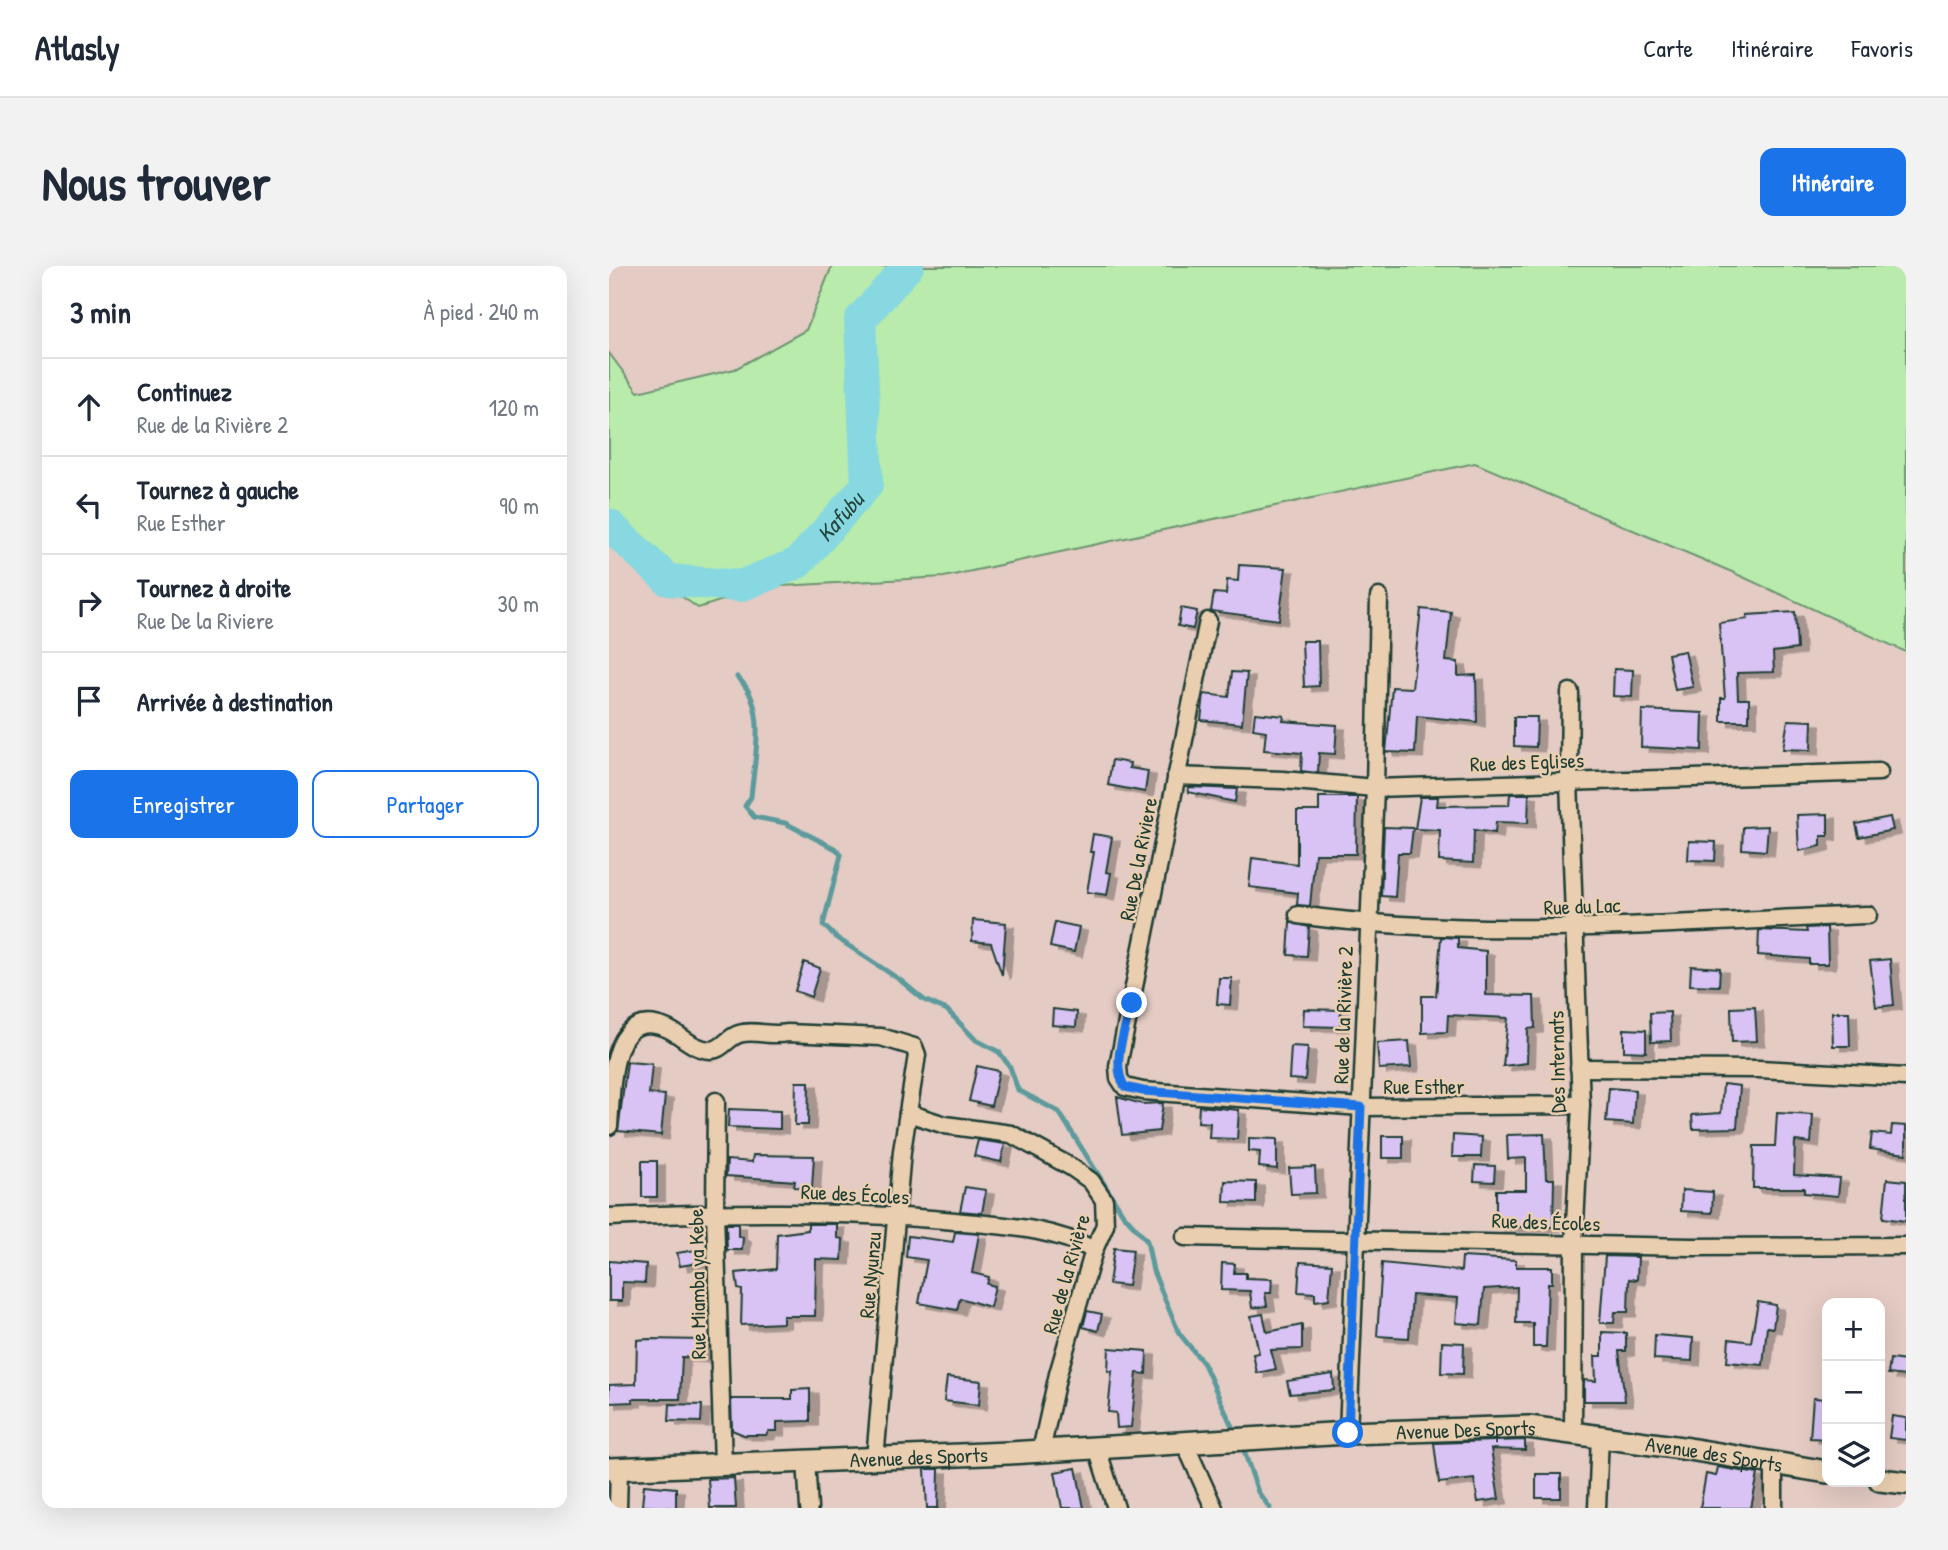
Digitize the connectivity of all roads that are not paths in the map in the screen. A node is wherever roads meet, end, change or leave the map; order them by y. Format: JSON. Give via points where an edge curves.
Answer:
{"nodes":[{"id":1,"x":1379,"y":597,"type":"dead end"},
{"id":2,"x":1208,"y":621,"type":"dead end"},
{"id":3,"x":1570,"y":692,"type":"dead end"},
{"id":4,"x":1879,"y":772,"type":"dead end"},
{"id":5,"x":1176,"y":776,"type":"junction"},
{"id":6,"x":1569,"y":781,"type":"junction"},
{"id":7,"x":1375,"y":788,"type":"junction"},
{"id":8,"x":1298,"y":915,"type":"dead end"},
{"id":9,"x":1868,"y":915,"type":"dead end"},
{"id":10,"x":1368,"y":925,"type":"junction"},
{"id":11,"x":1576,"y":928,"type":"junction"},
{"id":12,"x":1579,"y":1068,"type":"junction"},
{"id":13,"x":1906,"y":1077,"type":"edge"},
{"id":14,"x":611,"y":1088,"type":"edge"},
{"id":15,"x":1143,"y":1091,"type":"joint"},
{"id":16,"x":716,"y":1101,"type":"dead end"},
{"id":17,"x":1581,"y":1105,"type":"junction"},
{"id":18,"x":1361,"y":1107,"type":"junction"},
{"id":19,"x":908,"y":1113,"type":"junction"},
{"id":20,"x":609,"y":1126,"type":"edge"},
{"id":21,"x":715,"y":1213,"type":"junction"},
{"id":22,"x":609,"y":1217,"type":"edge"},
{"id":23,"x":895,"y":1217,"type":"junction"},
{"id":24,"x":1185,"y":1237,"type":"dead end"},
{"id":25,"x":1358,"y":1240,"type":"junction"},
{"id":26,"x":1574,"y":1244,"type":"junction"},
{"id":27,"x":1906,"y":1246,"type":"edge"},
{"id":28,"x":1094,"y":1250,"type":"junction"},
{"id":29,"x":1573,"y":1432,"type":"junction"},
{"id":30,"x":1348,"y":1433,"type":"junction"},
{"id":31,"x":1600,"y":1436,"type":"junction"},
{"id":32,"x":1239,"y":1441,"type":"joint"},
{"id":33,"x":1185,"y":1444,"type":"junction"},
{"id":34,"x":1097,"y":1448,"type":"junction"},
{"id":35,"x":1041,"y":1451,"type":"junction"},
{"id":36,"x":875,"y":1459,"type":"junction"},
{"id":37,"x":806,"y":1460,"type":"junction"},
{"id":38,"x":1775,"y":1464,"type":"junction"},
{"id":39,"x":723,"y":1465,"type":"junction"},
{"id":40,"x":614,"y":1468,"type":"edge"},
{"id":41,"x":1822,"y":1471,"type":"edge"},
{"id":42,"x":1885,"y":1481,"type":"edge"},
{"id":43,"x":1906,"y":1483,"type":"edge"},
{"id":44,"x":618,"y":1508,"type":"edge"},
{"id":45,"x":809,"y":1508,"type":"edge"},
{"id":46,"x":1116,"y":1508,"type":"edge"},
{"id":47,"x":1214,"y":1508,"type":"edge"},
{"id":48,"x":1597,"y":1508,"type":"edge"},
{"id":49,"x":1774,"y":1508,"type":"edge"}],
"edges":[{"from":1,"to":7,"type":"street","name":"Rue de la Rivière 2"},
{"from":2,"to":5,"type":"street","name":"Rue De la Riviere"},
{"from":3,"to":6,"type":"street","name":"Des Internats"},
{"from":4,"to":6,"type":"street","name":"Rue des Eglises"},
{"from":5,"to":7,"type":"street","name":"Rue des Eglises"},
{"from":5,"to":15,"type":"street","name":"Rue De la Riviere","via":[[1118,1066],[1125,1087]]},
{"from":6,"to":7,"type":"street","name":"Rue des Eglises"},
{"from":6,"to":11,"type":"street","name":"Des Internats"},
{"from":7,"to":10,"type":"street","name":"Rue de la Rivière 2"},
{"from":8,"to":10,"type":"street","name":"Rue du Lac"},
{"from":9,"to":11,"type":"street","name":"Rue du Lac"},
{"from":10,"to":11,"type":"street","name":"Rue du Lac"},
{"from":10,"to":18,"type":"street","name":"Rue de la Rivière 2"},
{"from":11,"to":12,"type":"street","name":"Des Internats"},
{"from":12,"to":13,"type":"street","via":[[1759,1069]]},
{"from":12,"to":17,"type":"street","name":"Des Internats"},
{"from":14,"to":19,"type":"street","name":"Rue Nyunzu","via":[[619,1045],[636,1025],[665,1027],[692,1046],[709,1049],[740,1034],[881,1037],[915,1047]]},
{"from":14,"to":20,"type":"street"},
{"from":15,"to":18,"type":"street","name":"Rue Esther"},
{"from":16,"to":21,"type":"street","name":"Rue Miamba ya Kebe"},
{"from":17,"to":18,"type":"street","name":"Rue Esther"},
{"from":17,"to":26,"type":"street","name":"Des Internats"},
{"from":18,"to":25,"type":"street","name":"Rue de la Rivière 2"},
{"from":19,"to":23,"type":"street","name":"Rue Nyunzu"},
{"from":19,"to":28,"type":"street","name":"Rue de la Rivière","via":[[945,1125],[1011,1134],[1091,1181],[1107,1212]]},
{"from":21,"to":22,"type":"street","name":"Rue des Écoles"},
{"from":21,"to":23,"type":"street","name":"Rue des Écoles","via":[[804,1211]]},
{"from":21,"to":39,"type":"street","name":"Rue Miamba ya Kebe"},
{"from":23,"to":28,"type":"street","name":"Rue des Écoles","via":[[1039,1229]]},
{"from":23,"to":36,"type":"street","name":"Rue Nyunzu"},
{"from":24,"to":25,"type":"street","name":"Rue des Écoles"},
{"from":25,"to":26,"type":"street","name":"Rue des Écoles"},
{"from":25,"to":30,"type":"street","name":"Rue de la Rivière 2"},
{"from":26,"to":27,"type":"street","name":"Rue des Écoles"},
{"from":26,"to":29,"type":"street","name":"Des Internats"},
{"from":28,"to":35,"type":"street","name":"Rue de la Rivière"},
{"from":29,"to":30,"type":"street","name":"Avenue Des Sports","via":[[1528,1427]]},
{"from":29,"to":31,"type":"street","name":"Avenue Des Sports"},
{"from":30,"to":32,"type":"street","name":"Avenue Des Sports"},
{"from":31,"to":38,"type":"street","name":"Avenue des Sports"},
{"from":31,"to":48,"type":"street"},
{"from":32,"to":33,"type":"street","name":"Avenue des Sports"},
{"from":33,"to":34,"type":"street","name":"Avenue des Sports"},
{"from":33,"to":47,"type":"street"},
{"from":34,"to":35,"type":"street","name":"Avenue des Sports"},
{"from":34,"to":46,"type":"street"},
{"from":35,"to":36,"type":"street","name":"Avenue des Sports"},
{"from":36,"to":37,"type":"street","name":"Avenue des Sports"},
{"from":37,"to":39,"type":"street","name":"Avenue des Sports"},
{"from":37,"to":45,"type":"street"},
{"from":38,"to":41,"type":"street","name":"Avenue des Sports"},
{"from":38,"to":49,"type":"street"},
{"from":39,"to":40,"type":"street","name":"Avenue des Sports"},
{"from":40,"to":44,"type":"street"},
{"from":42,"to":43,"type":"street"}]}
